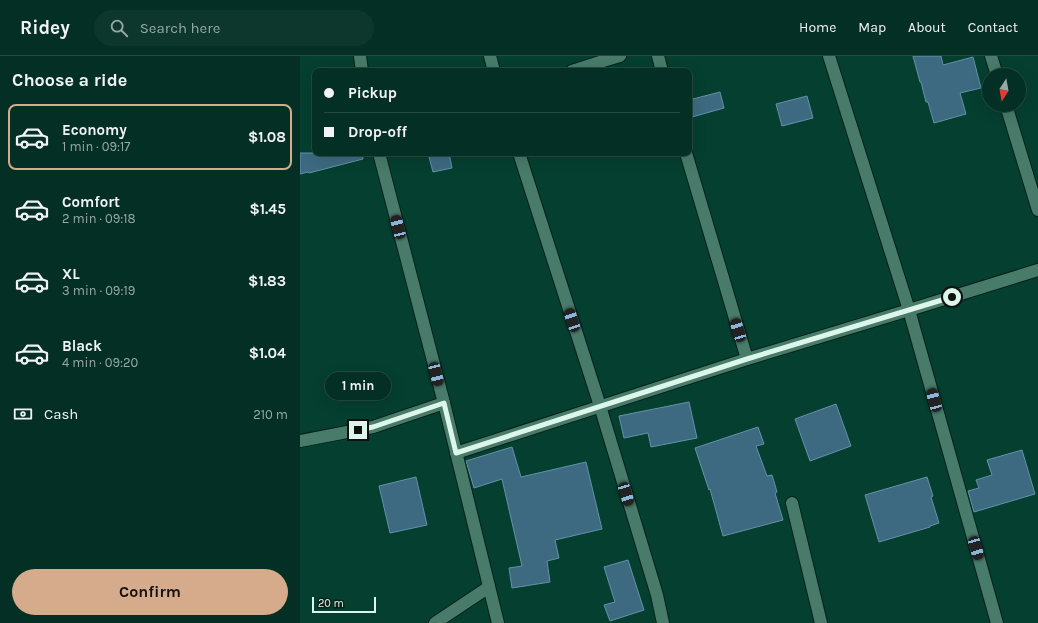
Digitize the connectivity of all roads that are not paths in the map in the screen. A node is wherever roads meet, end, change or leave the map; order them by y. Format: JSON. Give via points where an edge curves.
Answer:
{"nodes":[{"id":1,"x":360,"y":56,"type":"edge"},
{"id":2,"x":490,"y":56,"type":"edge"},
{"id":3,"x":620,"y":56,"type":"edge"},
{"id":4,"x":658,"y":56,"type":"edge"},
{"id":5,"x":829,"y":56,"type":"edge"},
{"id":6,"x":991,"y":56,"type":"edge"},
{"id":7,"x":362,"y":68,"type":"edge"},
{"id":8,"x":493,"y":68,"type":"edge"},
{"id":9,"x":581,"y":68,"type":"edge"},
{"id":10,"x":661,"y":68,"type":"edge"},
{"id":11,"x":995,"y":68,"type":"edge"},
{"id":12,"x":1008,"y":112,"type":"edge"},
{"id":13,"x":380,"y":156,"type":"edge"},
{"id":14,"x":521,"y":156,"type":"edge"},
{"id":15,"x":687,"y":156,"type":"edge"},
{"id":16,"x":1038,"y":210,"type":"edge"},
{"id":17,"x":1038,"y":270,"type":"edge"},
{"id":18,"x":909,"y":310,"type":"junction"},
{"id":19,"x":747,"y":359,"type":"junction"},
{"id":20,"x":444,"y":403,"type":"junction"},
{"id":21,"x":600,"y":406,"type":"junction"},
{"id":22,"x":300,"y":441,"type":"edge"},
{"id":23,"x":456,"y":453,"type":"junction"},
{"id":24,"x":792,"y":503,"type":"dead end"},
{"id":25,"x":489,"y":587,"type":"junction"},
{"id":26,"x":435,"y":623,"type":"edge"},
{"id":27,"x":498,"y":623,"type":"edge"},
{"id":28,"x":663,"y":623,"type":"edge"},
{"id":29,"x":821,"y":623,"type":"edge"},
{"id":30,"x":997,"y":623,"type":"edge"}],
"edges":[{"from":1,"to":7,"type":"street"},
{"from":2,"to":8,"type":"street"},
{"from":3,"to":9,"type":"street"},
{"from":4,"to":10,"type":"street"},
{"from":5,"to":18,"type":"street"},
{"from":6,"to":11,"type":"street"},
{"from":12,"to":16,"type":"street"},
{"from":13,"to":20,"type":"street"},
{"from":14,"to":21,"type":"street"},
{"from":15,"to":19,"type":"street"},
{"from":17,"to":18,"type":"street"},
{"from":18,"to":19,"type":"street"},
{"from":18,"to":30,"type":"street"},
{"from":19,"to":21,"type":"street"},
{"from":20,"to":22,"type":"street","via":[[373,427]]},
{"from":20,"to":23,"type":"street"},
{"from":21,"to":23,"type":"street"},
{"from":21,"to":28,"type":"street","via":[[658,596]]},
{"from":23,"to":25,"type":"street"},
{"from":24,"to":29,"type":"street"},
{"from":25,"to":26,"type":"street"},
{"from":25,"to":27,"type":"street"}]}
